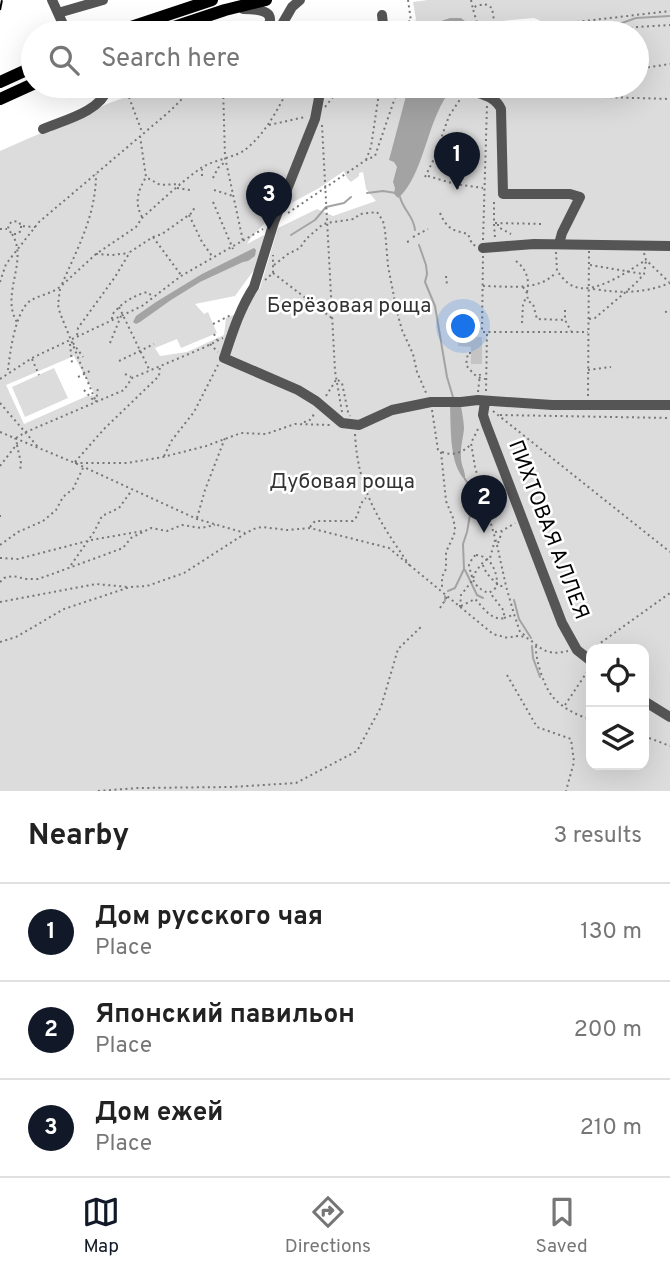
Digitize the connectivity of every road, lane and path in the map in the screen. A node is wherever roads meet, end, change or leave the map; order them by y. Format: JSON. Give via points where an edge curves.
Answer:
{"nodes":[{"id":1,"x":52,"y":0,"type":"edge"},
{"id":2,"x":103,"y":0,"type":"edge"},
{"id":3,"x":212,"y":0,"type":"edge"},
{"id":4,"x":266,"y":0,"type":"edge"},
{"id":5,"x":300,"y":0,"type":"edge"},
{"id":6,"x":408,"y":0,"type":"edge"},
{"id":7,"x":471,"y":0,"type":"edge"},
{"id":8,"x":473,"y":9,"type":"junction"},
{"id":9,"x":225,"y":10,"type":"junction"},
{"id":10,"x":670,"y":11,"type":"edge"},
{"id":11,"x":58,"y":13,"type":"junction"},
{"id":12,"x":62,"y":21,"type":"edge"},
{"id":13,"x":149,"y":21,"type":"edge"},
{"id":14,"x":192,"y":21,"type":"edge"},
{"id":15,"x":269,"y":21,"type":"edge"},
{"id":16,"x":284,"y":21,"type":"edge"},
{"id":17,"x":411,"y":21,"type":"edge"},
{"id":18,"x":476,"y":21,"type":"edge"},
{"id":19,"x":494,"y":21,"type":"edge"},
{"id":20,"x":585,"y":21,"type":"edge"},
{"id":21,"x":670,"y":24,"type":"edge"},
{"id":22,"x":649,"y":26,"type":"edge"},
{"id":23,"x":670,"y":64,"type":"edge"},
{"id":24,"x":649,"y":67,"type":"edge"},
{"id":25,"x":21,"y":72,"type":"edge"},
{"id":26,"x":0,"y":82,"type":"edge"},
{"id":27,"x":21,"y":89,"type":"edge"},
{"id":28,"x":104,"y":98,"type":"edge"},
{"id":29,"x":128,"y":98,"type":"edge"},
{"id":30,"x":183,"y":98,"type":"edge"},
{"id":31,"x":223,"y":98,"type":"edge"},
{"id":32,"x":283,"y":98,"type":"edge"},
{"id":33,"x":319,"y":98,"type":"edge"},
{"id":34,"x":333,"y":98,"type":"edge"},
{"id":35,"x":378,"y":98,"type":"edge"},
{"id":36,"x":395,"y":98,"type":"edge"},
{"id":37,"x":459,"y":98,"type":"edge"},
{"id":38,"x":488,"y":98,"type":"edge"},
{"id":39,"x":492,"y":98,"type":"edge"},
{"id":40,"x":634,"y":98,"type":"edge"},
{"id":41,"x":0,"y":99,"type":"edge"},
{"id":42,"x":670,"y":99,"type":"edge"},
{"id":43,"x":317,"y":120,"type":"junction"},
{"id":44,"x":268,"y":125,"type":"junction"},
{"id":45,"x":43,"y":129,"type":"dead end"},
{"id":46,"x":141,"y":134,"type":"junction"},
{"id":47,"x":225,"y":157,"type":"junction"},
{"id":48,"x":366,"y":160,"type":"junction"},
{"id":49,"x":225,"y":162,"type":"junction"},
{"id":50,"x":202,"y":168,"type":"junction"},
{"id":51,"x":96,"y":174,"type":"junction"},
{"id":52,"x":202,"y":176,"type":"dead end"},
{"id":53,"x":146,"y":177,"type":"junction"},
{"id":54,"x":213,"y":178,"type":"dead end"},
{"id":55,"x":182,"y":184,"type":"junction"},
{"id":56,"x":177,"y":188,"type":"junction"},
{"id":57,"x":326,"y":188,"type":"junction"},
{"id":58,"x":484,"y":188,"type":"junction"},
{"id":59,"x":190,"y":190,"type":"dead end"},
{"id":60,"x":214,"y":190,"type":"dead end"},
{"id":61,"x":234,"y":196,"type":"junction"},
{"id":62,"x":213,"y":202,"type":"dead end"},
{"id":63,"x":494,"y":202,"type":"dead end"},
{"id":64,"x":194,"y":208,"type":"dead end"},
{"id":65,"x":484,"y":211,"type":"junction"},
{"id":66,"x":494,"y":211,"type":"junction"},
{"id":67,"x":189,"y":214,"type":"junction"},
{"id":68,"x":440,"y":214,"type":"dead end"},
{"id":69,"x":142,"y":218,"type":"junction"},
{"id":70,"x":274,"y":222,"type":"junction"},
{"id":71,"x":327,"y":223,"type":"junction"},
{"id":72,"x":496,"y":223,"type":"junction"},
{"id":73,"x":543,"y":224,"type":"dead end"},
{"id":74,"x":22,"y":226,"type":"junction"},
{"id":75,"x":36,"y":227,"type":"junction"},
{"id":76,"x":0,"y":229,"type":"edge"},
{"id":77,"x":8,"y":229,"type":"junction"},
{"id":78,"x":428,"y":229,"type":"dead end"},
{"id":79,"x":12,"y":234,"type":"junction"},
{"id":80,"x":511,"y":234,"type":"dead end"},
{"id":81,"x":153,"y":237,"type":"junction"},
{"id":82,"x":495,"y":239,"type":"dead end"},
{"id":83,"x":243,"y":242,"type":"junction"},
{"id":84,"x":407,"y":242,"type":"dead end"},
{"id":85,"x":557,"y":244,"type":"junction"},
{"id":86,"x":670,"y":246,"type":"edge"},
{"id":87,"x":18,"y":248,"type":"junction"},
{"id":88,"x":233,"y":248,"type":"junction"},
{"id":89,"x":483,"y":248,"type":"junction"},
{"id":90,"x":589,"y":248,"type":"junction"},
{"id":91,"x":130,"y":253,"type":"junction"},
{"id":92,"x":96,"y":254,"type":"junction"},
{"id":93,"x":213,"y":257,"type":"junction"},
{"id":94,"x":646,"y":259,"type":"junction"},
{"id":95,"x":516,"y":261,"type":"dead end"},
{"id":96,"x":589,"y":265,"type":"junction"},
{"id":97,"x":557,"y":271,"type":"junction"},
{"id":98,"x":627,"y":271,"type":"junction"},
{"id":99,"x":273,"y":273,"type":"junction"},
{"id":100,"x":644,"y":274,"type":"junction"},
{"id":101,"x":1,"y":275,"type":"edge"},
{"id":102,"x":181,"y":276,"type":"junction"},
{"id":103,"x":446,"y":276,"type":"dead end"},
{"id":104,"x":257,"y":279,"type":"junction"},
{"id":105,"x":0,"y":282,"type":"edge"},
{"id":106,"x":670,"y":283,"type":"edge"},
{"id":107,"x":447,"y":285,"type":"dead end"},
{"id":108,"x":529,"y":285,"type":"junction"},
{"id":109,"x":483,"y":286,"type":"junction"},
{"id":110,"x":522,"y":286,"type":"junction"},
{"id":111,"x":60,"y":287,"type":"junction"},
{"id":112,"x":589,"y":288,"type":"junction"},
{"id":113,"x":626,"y":293,"type":"junction"},
{"id":114,"x":527,"y":294,"type":"junction"},
{"id":115,"x":153,"y":297,"type":"junction"},
{"id":116,"x":119,"y":307,"type":"junction"},
{"id":117,"x":243,"y":309,"type":"junction"},
{"id":118,"x":565,"y":310,"type":"dead end"},
{"id":119,"x":670,"y":311,"type":"edge"},
{"id":120,"x":665,"y":312,"type":"dead end"},
{"id":121,"x":122,"y":315,"type":"junction"},
{"id":122,"x":333,"y":319,"type":"junction"},
{"id":123,"x":588,"y":319,"type":"junction"},
{"id":124,"x":112,"y":320,"type":"junction"},
{"id":125,"x":565,"y":320,"type":"junction"},
{"id":126,"x":17,"y":323,"type":"junction"},
{"id":127,"x":522,"y":323,"type":"dead end"},
{"id":128,"x":213,"y":324,"type":"dead end"},
{"id":129,"x":233,"y":331,"type":"junction"},
{"id":130,"x":487,"y":332,"type":"junction"},
{"id":131,"x":571,"y":332,"type":"junction"},
{"id":132,"x":588,"y":332,"type":"junction"},
{"id":133,"x":214,"y":334,"type":"dead end"},
{"id":134,"x":77,"y":336,"type":"junction"},
{"id":135,"x":70,"y":340,"type":"junction"},
{"id":136,"x":218,"y":341,"type":"junction"},
{"id":137,"x":110,"y":343,"type":"dead end"},
{"id":138,"x":154,"y":344,"type":"dead end"},
{"id":139,"x":139,"y":351,"type":"junction"},
{"id":140,"x":471,"y":353,"type":"dead end"},
{"id":141,"x":83,"y":357,"type":"dead end"},
{"id":142,"x":32,"y":358,"type":"junction"},
{"id":143,"x":223,"y":358,"type":"junction"},
{"id":144,"x":119,"y":361,"type":"dead end"},
{"id":145,"x":72,"y":363,"type":"dead end"},
{"id":146,"x":160,"y":365,"type":"junction"},
{"id":147,"x":611,"y":367,"type":"dead end"},
{"id":148,"x":149,"y":370,"type":"junction"},
{"id":149,"x":588,"y":370,"type":"junction"},
{"id":150,"x":90,"y":371,"type":"dead end"},
{"id":151,"x":8,"y":372,"type":"junction"},
{"id":152,"x":84,"y":374,"type":"junction"},
{"id":153,"x":125,"y":374,"type":"dead end"},
{"id":154,"x":40,"y":375,"type":"dead end"},
{"id":155,"x":480,"y":376,"type":"junction"},
{"id":156,"x":78,"y":377,"type":"dead end"},
{"id":157,"x":132,"y":378,"type":"junction"},
{"id":158,"x":0,"y":379,"type":"edge"},
{"id":159,"x":336,"y":379,"type":"junction"},
{"id":160,"x":486,"y":379,"type":"junction"},
{"id":161,"x":98,"y":387,"type":"dead end"},
{"id":162,"x":84,"y":390,"type":"dead end"},
{"id":163,"x":588,"y":395,"type":"dead end"},
{"id":164,"x":430,"y":402,"type":"junction"},
{"id":165,"x":0,"y":403,"type":"edge"},
{"id":166,"x":96,"y":403,"type":"junction"},
{"id":167,"x":487,"y":403,"type":"junction"},
{"id":168,"x":321,"y":405,"type":"junction"},
{"id":169,"x":670,"y":405,"type":"edge"},
{"id":170,"x":497,"y":415,"type":"junction"},
{"id":171,"x":670,"y":418,"type":"edge"},
{"id":172,"x":301,"y":424,"type":"junction"},
{"id":173,"x":348,"y":424,"type":"junction"},
{"id":174,"x":0,"y":432,"type":"edge"},
{"id":175,"x":26,"y":432,"type":"junction"},
{"id":176,"x":15,"y":438,"type":"junction"},
{"id":177,"x":225,"y":438,"type":"junction"},
{"id":178,"x":471,"y":443,"type":"junction"},
{"id":179,"x":17,"y":444,"type":"junction"},
{"id":180,"x":38,"y":448,"type":"junction"},
{"id":181,"x":441,"y":452,"type":"junction"},
{"id":182,"x":163,"y":457,"type":"junction"},
{"id":183,"x":75,"y":463,"type":"junction"},
{"id":184,"x":0,"y":466,"type":"edge"},
{"id":185,"x":83,"y":467,"type":"junction"},
{"id":186,"x":20,"y":471,"type":"dead end"},
{"id":187,"x":133,"y":489,"type":"junction"},
{"id":188,"x":368,"y":496,"type":"junction"},
{"id":189,"x":197,"y":519,"type":"junction"},
{"id":190,"x":522,"y":519,"type":"junction"},
{"id":191,"x":216,"y":524,"type":"junction"},
{"id":192,"x":310,"y":528,"type":"junction"},
{"id":193,"x":144,"y":530,"type":"junction"},
{"id":194,"x":491,"y":531,"type":"junction"},
{"id":195,"x":502,"y":531,"type":"junction"},
{"id":196,"x":246,"y":533,"type":"junction"},
{"id":197,"x":0,"y":539,"type":"edge"},
{"id":198,"x":495,"y":539,"type":"junction"},
{"id":199,"x":6,"y":540,"type":"junction"},
{"id":200,"x":88,"y":541,"type":"junction"},
{"id":201,"x":0,"y":545,"type":"edge"},
{"id":202,"x":497,"y":545,"type":"junction"},
{"id":203,"x":670,"y":552,"type":"edge"},
{"id":204,"x":0,"y":558,"type":"edge"},
{"id":205,"x":488,"y":559,"type":"junction"},
{"id":206,"x":482,"y":564,"type":"junction"},
{"id":207,"x":70,"y":567,"type":"junction"},
{"id":208,"x":413,"y":569,"type":"junction"},
{"id":209,"x":476,"y":571,"type":"junction"},
{"id":210,"x":485,"y":571,"type":"junction"},
{"id":211,"x":0,"y":582,"type":"edge"},
{"id":212,"x":472,"y":582,"type":"junction"},
{"id":213,"x":498,"y":584,"type":"junction"},
{"id":214,"x":506,"y":586,"type":"junction"},
{"id":215,"x":130,"y":587,"type":"junction"},
{"id":216,"x":442,"y":591,"type":"junction"},
{"id":217,"x":489,"y":593,"type":"junction"},
{"id":218,"x":670,"y":593,"type":"edge"},
{"id":219,"x":448,"y":596,"type":"junction"},
{"id":220,"x":0,"y":602,"type":"edge"},
{"id":221,"x":460,"y":607,"type":"junction"},
{"id":222,"x":440,"y":608,"type":"dead end"},
{"id":223,"x":514,"y":614,"type":"junction"},
{"id":224,"x":503,"y":618,"type":"junction"},
{"id":225,"x":423,"y":625,"type":"dead end"},
{"id":226,"x":527,"y":637,"type":"junction"},
{"id":227,"x":0,"y":642,"type":"edge"},
{"id":228,"x":608,"y":644,"type":"edge"},
{"id":229,"x":536,"y":645,"type":"junction"},
{"id":230,"x":586,"y":658,"type":"edge"},
{"id":231,"x":586,"y":658,"type":"edge"},
{"id":232,"x":586,"y":666,"type":"edge"},
{"id":233,"x":507,"y":675,"type":"dead end"},
{"id":234,"x":649,"y":704,"type":"edge"},
{"id":235,"x":565,"y":706,"type":"junction"},
{"id":236,"x":586,"y":718,"type":"edge"},
{"id":237,"x":670,"y":718,"type":"edge"},
{"id":238,"x":649,"y":738,"type":"edge"},
{"id":239,"x":670,"y":746,"type":"edge"},
{"id":240,"x":98,"y":791,"type":"edge"},
{"id":241,"x":566,"y":791,"type":"edge"}],
"edges":[{"from":1,"to":11,"type":"street"},
{"from":2,"to":11,"type":"street"},
{"from":3,"to":13,"type":"main road"},
{"from":4,"to":9,"type":"main road"},
{"from":5,"to":16,"type":"street"},
{"from":6,"to":17,"type":"path"},
{"from":7,"to":8,"type":"path"},
{"from":8,"to":18,"type":"path"},
{"from":8,"to":19,"type":"path","via":[[485,4],[492,8]]},
{"from":9,"to":14,"type":"main road"},
{"from":9,"to":15,"type":"street","via":[[259,9]]},
{"from":10,"to":20,"type":"path"},
{"from":11,"to":12,"type":"street"},
{"from":21,"to":22,"type":"path"},
{"from":23,"to":24,"type":"path"},
{"from":25,"to":26,"type":"main road"},
{"from":27,"to":41,"type":"main road"},
{"from":28,"to":45,"type":"street","via":[[88,110]]},
{"from":29,"to":46,"type":"path"},
{"from":30,"to":46,"type":"path"},
{"from":31,"to":47,"type":"path"},
{"from":32,"to":44,"type":"path"},
{"from":33,"to":43,"type":"street"},
{"from":34,"to":43,"type":"path"},
{"from":35,"to":48,"type":"path"},
{"from":36,"to":48,"type":"path","via":[[375,156]]},
{"from":37,"to":58,"type":"path","via":[[425,176]]},
{"from":38,"to":58,"type":"path"},
{"from":39,"to":85,"type":"street","via":[[501,109],[503,194],[580,197]]},
{"from":40,"to":42,"type":"path"},
{"from":43,"to":44,"type":"path"},
{"from":43,"to":57,"type":"path"},
{"from":43,"to":70,"type":"street"},
{"from":44,"to":47,"type":"path","via":[[249,147]]},
{"from":46,"to":51,"type":"path"},
{"from":46,"to":53,"type":"path"},
{"from":47,"to":49,"type":"path"},
{"from":47,"to":50,"type":"path"},
{"from":48,"to":57,"type":"path"},
{"from":49,"to":54,"type":"path"},
{"from":49,"to":61,"type":"path"},
{"from":50,"to":52,"type":"path"},
{"from":50,"to":55,"type":"path"},
{"from":51,"to":75,"type":"path"},
{"from":51,"to":111,"type":"path","via":[[92,215]]},
{"from":53,"to":55,"type":"path","via":[[160,185]]},
{"from":53,"to":69,"type":"path","via":[[137,197]]},
{"from":55,"to":56,"type":"path"},
{"from":56,"to":59,"type":"path"},
{"from":56,"to":69,"type":"path"},
{"from":57,"to":70,"type":"path"},
{"from":57,"to":71,"type":"path"},
{"from":58,"to":65,"type":"path"},
{"from":60,"to":61,"type":"path"},
{"from":61,"to":83,"type":"path"},
{"from":62,"to":88,"type":"path"},
{"from":63,"to":66,"type":"path"},
{"from":64,"to":67,"type":"path"},
{"from":65,"to":66,"type":"path"},
{"from":65,"to":89,"type":"path"},
{"from":66,"to":72,"type":"path"},
{"from":67,"to":81,"type":"path"},
{"from":67,"to":93,"type":"path"},
{"from":68,"to":89,"type":"path","via":[[444,224],[468,234],[472,244]]},
{"from":69,"to":92,"type":"path"},
{"from":70,"to":83,"type":"path"},
{"from":70,"to":104,"type":"street"},
{"from":71,"to":99,"type":"path","via":[[274,265]]},
{"from":71,"to":122,"type":"path"},
{"from":71,"to":164,"type":"path","via":[[380,214],[400,321]]},
{"from":72,"to":73,"type":"path"},
{"from":72,"to":80,"type":"path"},
{"from":72,"to":82,"type":"path"},
{"from":74,"to":75,"type":"path"},
{"from":74,"to":77,"type":"path","via":[[13,221]]},
{"from":74,"to":79,"type":"path"},
{"from":75,"to":87,"type":"path"},
{"from":76,"to":77,"type":"path"},
{"from":77,"to":79,"type":"path"},
{"from":78,"to":84,"type":"path"},
{"from":79,"to":87,"type":"path"},
{"from":81,"to":91,"type":"path"},
{"from":81,"to":102,"type":"path"},
{"from":83,"to":88,"type":"path"},
{"from":85,"to":89,"type":"street"},
{"from":85,"to":90,"type":"street"},
{"from":85,"to":97,"type":"path"},
{"from":86,"to":90,"type":"street"},
{"from":87,"to":101,"type":"path"},
{"from":87,"to":126,"type":"path","via":[[10,308]]},
{"from":88,"to":93,"type":"path"},
{"from":89,"to":109,"type":"path"},
{"from":90,"to":96,"type":"path"},
{"from":91,"to":92,"type":"path"},
{"from":91,"to":134,"type":"path"},
{"from":92,"to":111,"type":"path"},
{"from":93,"to":102,"type":"path"},
{"from":94,"to":98,"type":"path"},
{"from":94,"to":100,"type":"path"},
{"from":94,"to":106,"type":"path"},
{"from":95,"to":108,"type":"path"},
{"from":96,"to":98,"type":"path"},
{"from":96,"to":112,"type":"path"},
{"from":97,"to":108,"type":"path"},
{"from":97,"to":112,"type":"path","via":[[575,288]]},
{"from":98,"to":100,"type":"path"},
{"from":98,"to":112,"type":"path"},
{"from":99,"to":104,"type":"path","via":[[265,280]]},
{"from":99,"to":122,"type":"path"},
{"from":100,"to":113,"type":"path"},
{"from":101,"to":105,"type":"path"},
{"from":102,"to":115,"type":"path"},
{"from":103,"to":107,"type":"path"},
{"from":104,"to":117,"type":"street"},
{"from":106,"to":113,"type":"path"},
{"from":108,"to":110,"type":"path"},
{"from":108,"to":114,"type":"path"},
{"from":109,"to":110,"type":"path"},
{"from":109,"to":130,"type":"path","via":[[482,332]]},
{"from":110,"to":114,"type":"path"},
{"from":111,"to":126,"type":"path","via":[[25,306]]},
{"from":111,"to":135,"type":"path","via":[[58,304]]},
{"from":112,"to":113,"type":"path"},
{"from":112,"to":123,"type":"path"},
{"from":113,"to":123,"type":"path"},
{"from":114,"to":125,"type":"path","via":[[537,319]]},
{"from":114,"to":127,"type":"path"},
{"from":115,"to":116,"type":"path","via":[[143,293]]},
{"from":115,"to":121,"type":"path"},
{"from":116,"to":121,"type":"path"},
{"from":116,"to":124,"type":"path"},
{"from":117,"to":128,"type":"path"},
{"from":117,"to":129,"type":"street"},
{"from":118,"to":125,"type":"path"},
{"from":119,"to":120,"type":"path"},
{"from":121,"to":124,"type":"path"},
{"from":121,"to":137,"type":"path"},
{"from":121,"to":139,"type":"path"},
{"from":122,"to":159,"type":"path"},
{"from":123,"to":132,"type":"path"},
{"from":124,"to":134,"type":"path"},
{"from":125,"to":131,"type":"path"},
{"from":126,"to":151,"type":"path"},
{"from":129,"to":136,"type":"path"},
{"from":129,"to":143,"type":"street"},
{"from":130,"to":131,"type":"path"},
{"from":130,"to":160,"type":"path"},
{"from":131,"to":132,"type":"path"},
{"from":132,"to":149,"type":"path"},
{"from":133,"to":136,"type":"path"},
{"from":134,"to":135,"type":"path"},
{"from":135,"to":141,"type":"path"},
{"from":135,"to":142,"type":"path"},
{"from":135,"to":145,"type":"path"},
{"from":135,"to":152,"type":"path"},
{"from":136,"to":146,"type":"path"},
{"from":138,"to":139,"type":"path"},
{"from":139,"to":144,"type":"path"},
{"from":139,"to":148,"type":"path"},
{"from":140,"to":155,"type":"path","via":[[466,365]]},
{"from":142,"to":151,"type":"path"},
{"from":142,"to":154,"type":"path"},
{"from":143,"to":168,"type":"street","via":[[298,390]]},
{"from":143,"to":182,"type":"path"},
{"from":146,"to":148,"type":"path"},
{"from":146,"to":183,"type":"path","via":[[159,376]]},
{"from":147,"to":149,"type":"path"},
{"from":148,"to":157,"type":"path"},
{"from":149,"to":163,"type":"path"},
{"from":150,"to":152,"type":"path"},
{"from":151,"to":158,"type":"path"},
{"from":152,"to":156,"type":"path"},
{"from":152,"to":166,"type":"path"},
{"from":153,"to":157,"type":"path"},
{"from":155,"to":160,"type":"path"},
{"from":155,"to":167,"type":"path"},
{"from":157,"to":166,"type":"path","via":[[124,390]]},
{"from":159,"to":168,"type":"path"},
{"from":159,"to":173,"type":"path"},
{"from":159,"to":173,"type":"path","via":[[342,383]]},
{"from":160,"to":167,"type":"path"},
{"from":161,"to":166,"type":"path"},
{"from":162,"to":166,"type":"path"},
{"from":164,"to":167,"type":"street"},
{"from":164,"to":173,"type":"street","via":[[392,410],[366,423]]},
{"from":164,"to":181,"type":"path"},
{"from":165,"to":175,"type":"path"},
{"from":166,"to":175,"type":"path"},
{"from":167,"to":169,"type":"street"},
{"from":167,"to":170,"type":"path"},
{"from":167,"to":178,"type":"path"},
{"from":167,"to":190,"type":"street","name":"ПИХТОВАЯ АЛЛЕЯ"},
{"from":168,"to":172,"type":"path"},
{"from":168,"to":173,"type":"street"},
{"from":170,"to":171,"type":"path"},
{"from":170,"to":203,"type":"path"},
{"from":172,"to":173,"type":"path"},
{"from":172,"to":177,"type":"path","via":[[267,434]]},
{"from":173,"to":188,"type":"path"},
{"from":174,"to":176,"type":"path"},
{"from":175,"to":176,"type":"path"},
{"from":175,"to":180,"type":"path"},
{"from":176,"to":179,"type":"path"},
{"from":176,"to":180,"type":"path"},
{"from":177,"to":182,"type":"path"},
{"from":177,"to":189,"type":"path"},
{"from":178,"to":181,"type":"path","via":[[451,455]]},
{"from":178,"to":194,"type":"path"},
{"from":179,"to":184,"type":"path"},
{"from":179,"to":186,"type":"path"},
{"from":180,"to":183,"type":"path"},
{"from":181,"to":216,"type":"path","via":[[446,501],[455,527],[446,552]]},
{"from":182,"to":183,"type":"path","via":[[127,463]]},
{"from":183,"to":185,"type":"path"},
{"from":185,"to":187,"type":"path"},
{"from":185,"to":199,"type":"path","via":[[56,510],[43,522]]},
{"from":187,"to":189,"type":"path"},
{"from":187,"to":200,"type":"path","via":[[118,508],[102,516]]},
{"from":188,"to":192,"type":"path","via":[[353,522],[314,521]]},
{"from":188,"to":208,"type":"path"},
{"from":189,"to":191,"type":"path"},
{"from":190,"to":195,"type":"path"},
{"from":190,"to":230,"type":"street","name":"ПИХТОВАЯ АЛЛЕЯ","via":[[562,623]]},
{"from":191,"to":193,"type":"path"},
{"from":191,"to":196,"type":"path"},
{"from":192,"to":196,"type":"path","via":[[256,527]]},
{"from":192,"to":208,"type":"path","via":[[389,548]]},
{"from":193,"to":200,"type":"path"},
{"from":193,"to":207,"type":"path","via":[[122,548]]},
{"from":194,"to":195,"type":"path"},
{"from":194,"to":198,"type":"path"},
{"from":195,"to":202,"type":"path"},
{"from":196,"to":215,"type":"path","via":[[184,573]]},
{"from":197,"to":199,"type":"path"},
{"from":198,"to":202,"type":"path"},
{"from":198,"to":205,"type":"path"},
{"from":199,"to":201,"type":"path"},
{"from":200,"to":204,"type":"path","via":[[18,559]]},
{"from":200,"to":207,"type":"path"},
{"from":202,"to":214,"type":"path"},
{"from":205,"to":206,"type":"path"},
{"from":205,"to":212,"type":"path","via":[[476,555],[467,565]]},
{"from":205,"to":213,"type":"path"},
{"from":206,"to":209,"type":"path"},
{"from":206,"to":210,"type":"path"},
{"from":207,"to":211,"type":"path","via":[[38,579],[13,576]]},
{"from":208,"to":216,"type":"path"},
{"from":209,"to":210,"type":"path"},
{"from":209,"to":212,"type":"path"},
{"from":210,"to":213,"type":"path"},
{"from":212,"to":217,"type":"path"},
{"from":212,"to":221,"type":"path","via":[[461,595]]},
{"from":213,"to":214,"type":"path"},
{"from":213,"to":217,"type":"path"},
{"from":214,"to":223,"type":"path"},
{"from":215,"to":220,"type":"path","via":[[96,584]]},
{"from":215,"to":227,"type":"path","via":[[64,609]]},
{"from":216,"to":219,"type":"path"},
{"from":217,"to":224,"type":"path","via":[[505,611]]},
{"from":218,"to":228,"type":"path"},
{"from":219,"to":221,"type":"path"},
{"from":219,"to":222,"type":"path"},
{"from":221,"to":224,"type":"path","via":[[475,599],[493,617]]},
{"from":221,"to":226,"type":"path","via":[[493,634]]},
{"from":223,"to":224,"type":"path"},
{"from":223,"to":226,"type":"path","via":[[520,632]]},
{"from":225,"to":240,"type":"path","via":[[398,649],[381,707],[357,751],[296,783]]},
{"from":226,"to":229,"type":"path"},
{"from":229,"to":231,"type":"path","via":[[546,652],[572,650]]},
{"from":229,"to":235,"type":"path","via":[[542,677],[551,695]]},
{"from":232,"to":235,"type":"path"},
{"from":233,"to":241,"type":"path","via":[[537,727],[571,739],[574,762]]},
{"from":234,"to":237,"type":"street"},
{"from":235,"to":236,"type":"path"},
{"from":238,"to":239,"type":"path"}]}
